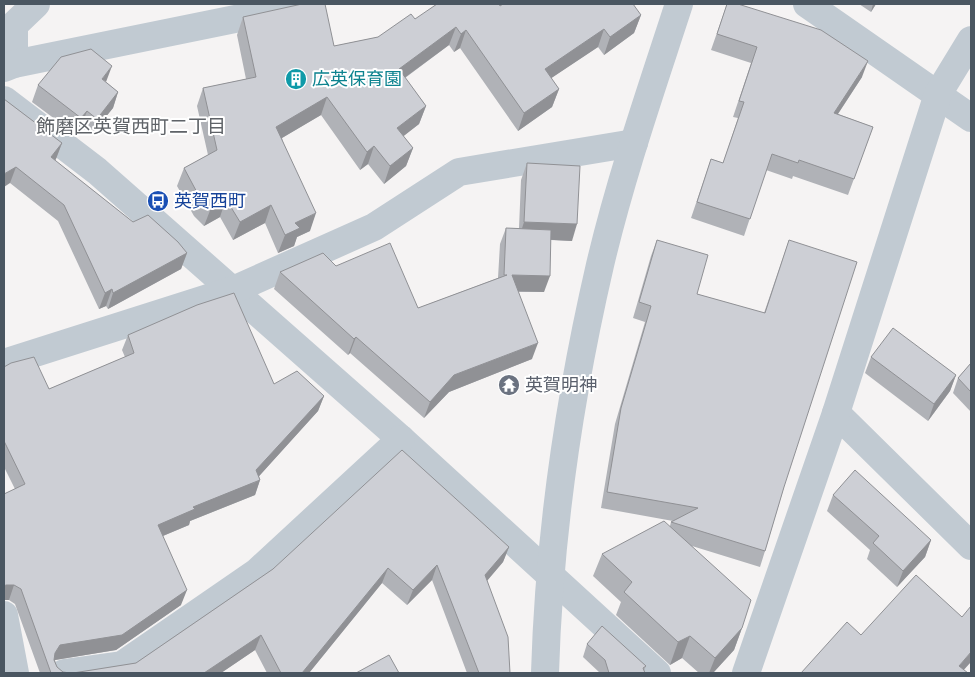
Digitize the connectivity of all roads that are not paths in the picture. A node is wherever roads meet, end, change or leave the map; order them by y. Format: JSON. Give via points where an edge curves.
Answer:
{"nodes":[{"id":1,"x":36,"y":4,"type":"edge"},
{"id":2,"x":309,"y":4,"type":"edge"},
{"id":3,"x":680,"y":4,"type":"edge"},
{"id":4,"x":807,"y":4,"type":"edge"},
{"id":5,"x":971,"y":40,"type":"edge"},
{"id":6,"x":9,"y":66,"type":"edge"},
{"id":7,"x":938,"y":94,"type":"junction"},
{"id":8,"x":4,"y":100,"type":"edge"},
{"id":9,"x":971,"y":118,"type":"edge"},
{"id":10,"x":634,"y":143,"type":"junction"},
{"id":11,"x":233,"y":290,"type":"junction"},
{"id":12,"x":4,"y":363,"type":"edge"},
{"id":13,"x":836,"y":413,"type":"junction"},
{"id":14,"x":401,"y":439,"type":"junction"},
{"id":15,"x":971,"y":546,"type":"edge"},
{"id":16,"x":549,"y":573,"type":"junction"},
{"id":17,"x":4,"y":614,"type":"edge"},
{"id":18,"x":14,"y":673,"type":"edge"},
{"id":19,"x":64,"y":673,"type":"edge"},
{"id":20,"x":545,"y":673,"type":"edge"},
{"id":21,"x":657,"y":673,"type":"edge"},
{"id":22,"x":746,"y":673,"type":"edge"}],
"edges":[{"from":1,"to":6,"type":"street","via":[[14,25]]},
{"from":2,"to":6,"type":"street"},
{"from":3,"to":10,"type":"street"},
{"from":4,"to":7,"type":"street"},
{"from":5,"to":7,"type":"street"},
{"from":7,"to":9,"type":"street"},
{"from":7,"to":13,"type":"street"},
{"from":8,"to":11,"type":"street","via":[[98,171]]},
{"from":10,"to":11,"type":"street","via":[[459,172],[374,227]]},
{"from":10,"to":16,"type":"street","via":[[583,345]]},
{"from":11,"to":12,"type":"street"},
{"from":11,"to":14,"type":"street"},
{"from":13,"to":15,"type":"street"},
{"from":13,"to":22,"type":"street"},
{"from":14,"to":16,"type":"street"},
{"from":14,"to":19,"type":"street","via":[[250,578],[122,665]]},
{"from":16,"to":20,"type":"street"},
{"from":16,"to":21,"type":"street"},
{"from":17,"to":18,"type":"street"}]}
